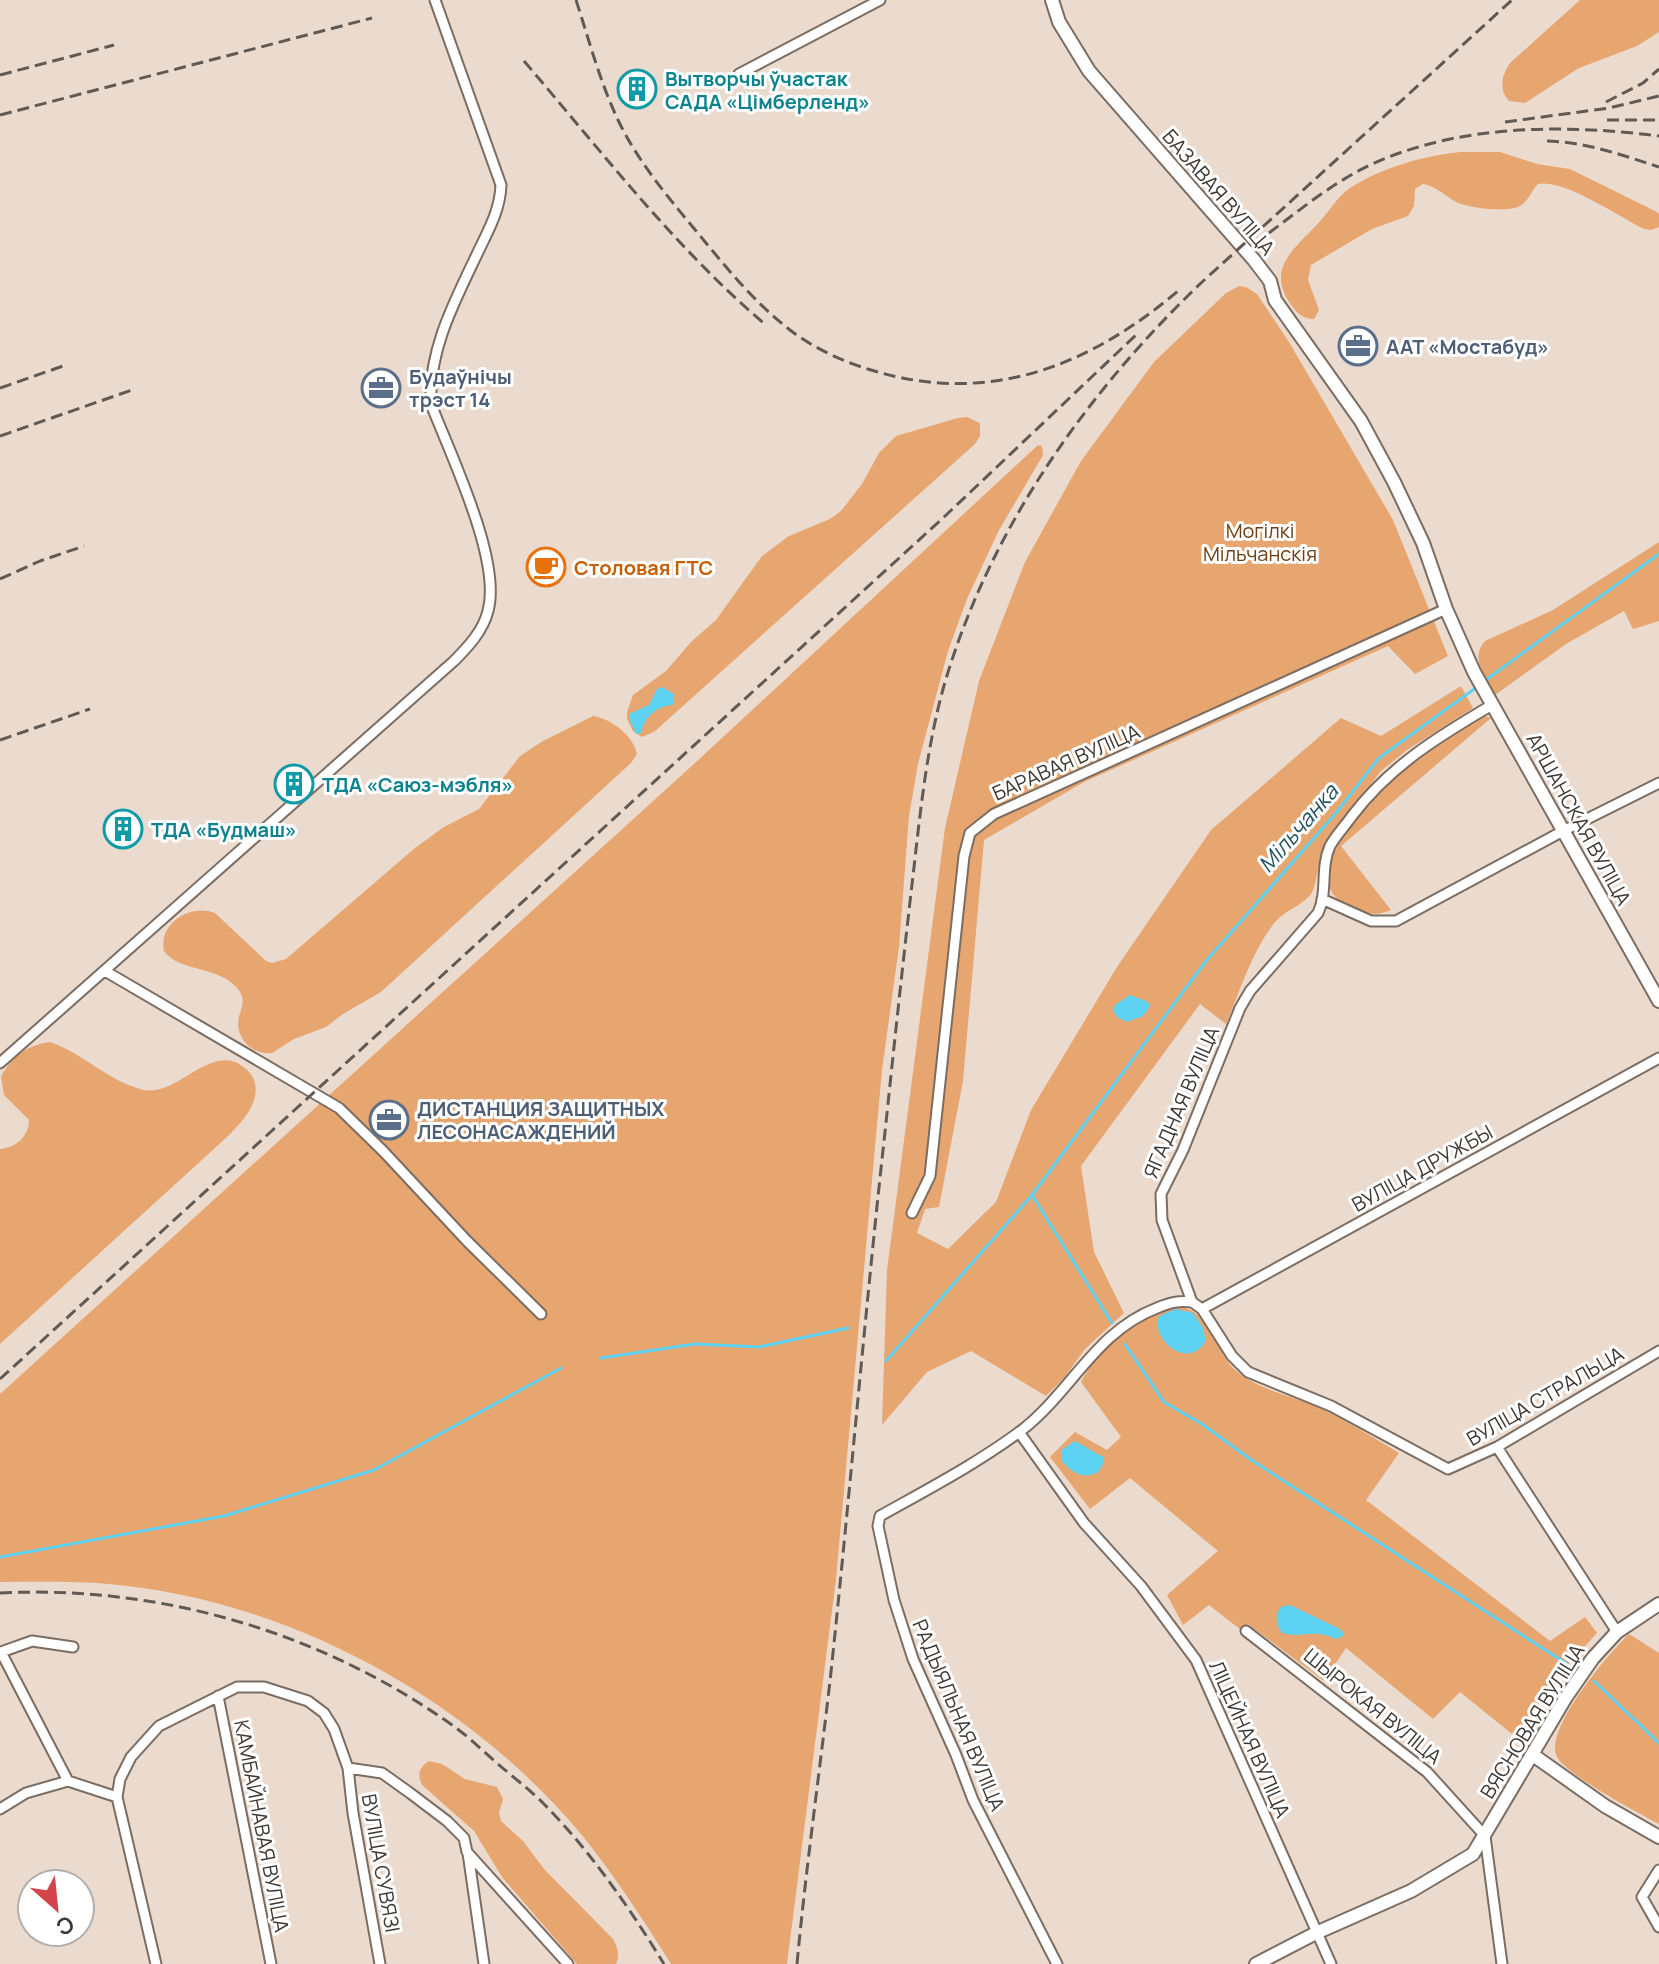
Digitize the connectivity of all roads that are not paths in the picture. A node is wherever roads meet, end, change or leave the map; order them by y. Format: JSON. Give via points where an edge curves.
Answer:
{"nodes":[{"id":1,"x":435,"y":0,"type":"edge"},
{"id":2,"x":880,"y":0,"type":"edge"},
{"id":3,"x":1052,"y":0,"type":"edge"},
{"id":4,"x":739,"y":74,"type":"dead end"},
{"id":5,"x":1446,"y":609,"type":"junction"},
{"id":6,"x":1474,"y":672,"type":"joint"},
{"id":7,"x":1490,"y":702,"type":"junction"},
{"id":8,"x":1659,"y":783,"type":"edge"},
{"id":9,"x":1563,"y":831,"type":"junction"},
{"id":10,"x":1322,"y":899,"type":"junction"},
{"id":11,"x":105,"y":971,"type":"junction"},
{"id":12,"x":1659,"y":1001,"type":"edge"},
{"id":13,"x":1659,"y":1058,"type":"edge"},
{"id":14,"x":0,"y":1063,"type":"edge"},
{"id":15,"x":912,"y":1213,"type":"dead end"},
{"id":16,"x":1192,"y":1302,"type":"junction"},
{"id":17,"x":1202,"y":1309,"type":"junction"},
{"id":18,"x":541,"y":1314,"type":"dead end"},
{"id":19,"x":1659,"y":1351,"type":"edge"},
{"id":20,"x":1019,"y":1432,"type":"junction"},
{"id":21,"x":1497,"y":1447,"type":"junction"},
{"id":22,"x":1659,"y":1604,"type":"edge"},
{"id":23,"x":1246,"y":1631,"type":"dead end"},
{"id":24,"x":1617,"y":1632,"type":"junction"},
{"id":25,"x":73,"y":1647,"type":"dead end"},
{"id":26,"x":1,"y":1652,"type":"edge"},
{"id":27,"x":218,"y":1696,"type":"junction"},
{"id":28,"x":1533,"y":1755,"type":"junction"},
{"id":29,"x":348,"y":1768,"type":"junction"},
{"id":30,"x":68,"y":1781,"type":"junction"},
{"id":31,"x":117,"y":1797,"type":"junction"},
{"id":32,"x":0,"y":1809,"type":"edge"},
{"id":33,"x":1485,"y":1836,"type":"junction"},
{"id":34,"x":1659,"y":1837,"type":"edge"},
{"id":35,"x":467,"y":1852,"type":"junction"},
{"id":36,"x":1659,"y":1870,"type":"edge"},
{"id":37,"x":1659,"y":1927,"type":"edge"},
{"id":38,"x":1316,"y":1933,"type":"junction"},
{"id":39,"x":156,"y":1964,"type":"edge"},
{"id":40,"x":271,"y":1964,"type":"edge"},
{"id":41,"x":380,"y":1964,"type":"edge"},
{"id":42,"x":484,"y":1964,"type":"edge"},
{"id":43,"x":568,"y":1964,"type":"edge"},
{"id":44,"x":1057,"y":1964,"type":"edge"},
{"id":45,"x":1256,"y":1964,"type":"edge"},
{"id":46,"x":1331,"y":1964,"type":"edge"},
{"id":47,"x":1502,"y":1964,"type":"edge"}],
"edges":[{"from":1,"to":11,"type":"street","via":[[501,185],[497,212],[447,319],[430,380],[431,404],[486,555],[489,610],[479,632],[454,661]]},
{"from":2,"to":4,"type":"street"},
{"from":3,"to":5,"type":"street","name":"БАЗАВАЯ ВУЛІЦА","via":[[1085,66],[1254,260],[1270,281],[1275,300],[1361,421],[1423,543]]},
{"from":5,"to":6,"type":"street","name":"БАЗАВАЯ ВУЛІЦА"},
{"from":5,"to":15,"type":"street","name":"БАРАВАЯ ВУЛІЦА","via":[[994,814],[970,833],[930,1176]]},
{"from":6,"to":7,"type":"street","name":"АРШАНСКАЯ ВУЛІЦА"},
{"from":7,"to":9,"type":"street","name":"АРШАНСКАЯ ВУЛІЦА"},
{"from":7,"to":10,"type":"street","name":"ЯГАДНАЯ ВУЛІЦА","via":[[1418,750],[1376,786],[1331,846]]},
{"from":8,"to":9,"type":"street"},
{"from":9,"to":10,"type":"street","via":[[1396,921],[1371,921]]},
{"from":9,"to":12,"type":"street","name":"АРШАНСКАЯ ВУЛІЦА"},
{"from":10,"to":16,"type":"street","name":"ЯГАДНАЯ ВУЛІЦА","via":[[1314,920],[1244,1000],[1161,1194],[1162,1220]]},
{"from":11,"to":14,"type":"street"},
{"from":11,"to":18,"type":"street","via":[[339,1108]]},
{"from":13,"to":17,"type":"street","name":"ВУЛІЦА ДРУЖБЫ"},
{"from":16,"to":17,"type":"street"},
{"from":16,"to":20,"type":"street","name":"РАДЫЯЛЬНАЯ ВУЛІЦА","via":[[1174,1302],[1122,1326]]},
{"from":17,"to":21,"type":"street","name":"ВУЛІЦА СТРАЛЬЦА","via":[[1248,1372],[1331,1406],[1448,1469]]},
{"from":19,"to":21,"type":"street","name":"ВУЛІЦА СТРАЛЬЦА"},
{"from":20,"to":38,"type":"street","name":"ЛІЦЕЙНАЯ ВУЛІЦА","via":[[1084,1523],[1141,1586],[1196,1660]]},
{"from":20,"to":44,"type":"street","name":"РАДЫЯЛЬНАЯ ВУЛІЦА","via":[[880,1516],[878,1526],[913,1659],[973,1800]]},
{"from":21,"to":24,"type":"street"},
{"from":22,"to":24,"type":"street","name":"ВЯСНОВАЯ ВУЛІЦА"},
{"from":23,"to":33,"type":"street","name":"ШЫРОКАЯ ВУЛІЦА","via":[[1427,1772]]},
{"from":24,"to":28,"type":"street","name":"ВЯСНОВАЯ ВУЛІЦА","via":[[1566,1697]]},
{"from":25,"to":26,"type":"street","via":[[32,1641]]},
{"from":26,"to":30,"type":"street"},
{"from":27,"to":29,"type":"street","name":"ВУЛІЦА СУВЯЗІ","via":[[237,1687],[264,1687],[308,1701],[334,1729]]},
{"from":27,"to":31,"type":"street","name":"ВУЛІЦА СУВЯЗІ","via":[[159,1726],[131,1757]]},
{"from":27,"to":40,"type":"street","name":"КАМБАЙНАВАЯ ВУЛІЦА"},
{"from":28,"to":33,"type":"street","name":"ВЯСНОВАЯ ВУЛІЦА"},
{"from":28,"to":34,"type":"street"},
{"from":29,"to":35,"type":"street","via":[[382,1773],[447,1821],[464,1838]]},
{"from":29,"to":41,"type":"street","name":"ВУЛІЦА СУВЯЗІ"},
{"from":30,"to":31,"type":"street"},
{"from":30,"to":32,"type":"street","via":[[26,1793]]},
{"from":31,"to":39,"type":"street"},
{"from":33,"to":38,"type":"street","via":[[1473,1854],[1447,1871]]},
{"from":33,"to":47,"type":"street"},
{"from":35,"to":42,"type":"street"},
{"from":35,"to":43,"type":"street"},
{"from":36,"to":37,"type":"street","via":[[1642,1897]]},
{"from":38,"to":45,"type":"street"},
{"from":38,"to":46,"type":"street","name":"ЛІЦЕЙНАЯ ВУЛІЦА"}]}
